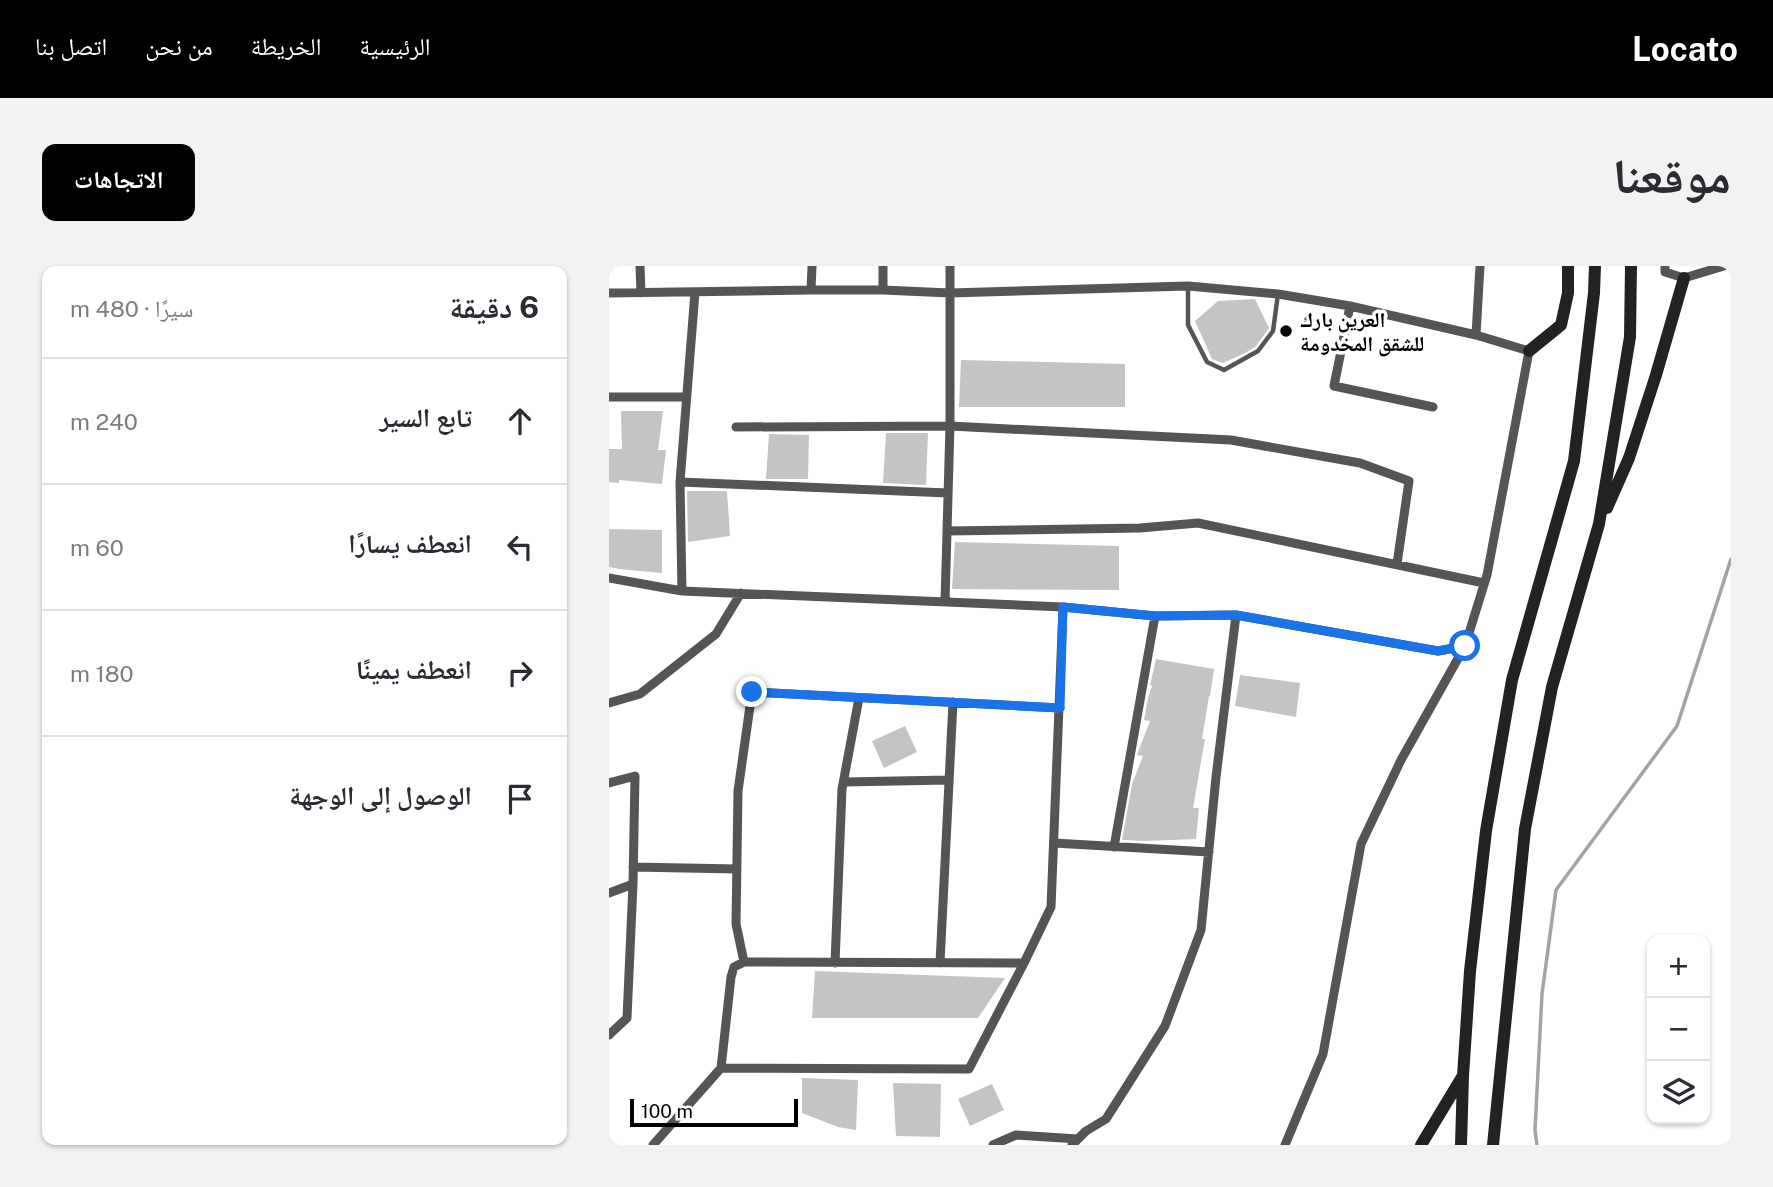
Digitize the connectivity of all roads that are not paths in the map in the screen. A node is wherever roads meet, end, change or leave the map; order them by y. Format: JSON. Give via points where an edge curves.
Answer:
{"nodes":[{"id":1,"x":640,"y":266,"type":"edge"},
{"id":2,"x":812,"y":266,"type":"edge"},
{"id":3,"x":883,"y":266,"type":"edge"},
{"id":4,"x":950,"y":266,"type":"edge"},
{"id":5,"x":1480,"y":266,"type":"edge"},
{"id":6,"x":1568,"y":266,"type":"edge"},
{"id":7,"x":1595,"y":266,"type":"edge"},
{"id":8,"x":1631,"y":266,"type":"edge"},
{"id":9,"x":1665,"y":266,"type":"edge"},
{"id":10,"x":1724,"y":266,"type":"edge"},
{"id":11,"x":1684,"y":278,"type":"junction"},
{"id":12,"x":1188,"y":286,"type":"junction"},
{"id":13,"x":811,"y":290,"type":"junction"},
{"id":14,"x":883,"y":290,"type":"junction"},
{"id":15,"x":695,"y":292,"type":"junction"},
{"id":16,"x":609,"y":293,"type":"edge"},
{"id":17,"x":641,"y":293,"type":"junction"},
{"id":18,"x":950,"y":293,"type":"junction"},
{"id":19,"x":1278,"y":294,"type":"junction"},
{"id":20,"x":1350,"y":306,"type":"junction"},
{"id":21,"x":1476,"y":335,"type":"junction"},
{"id":22,"x":1529,"y":351,"type":"junction"},
{"id":23,"x":609,"y":397,"type":"edge"},
{"id":24,"x":685,"y":397,"type":"junction"},
{"id":25,"x":1433,"y":407,"type":"dead end"},
{"id":26,"x":950,"y":426,"type":"junction"},
{"id":27,"x":736,"y":428,"type":"dead end"},
{"id":28,"x":680,"y":482,"type":"junction"},
{"id":29,"x":948,"y":493,"type":"junction"},
{"id":30,"x":1599,"y":524,"type":"junction"},
{"id":31,"x":947,"y":531,"type":"junction"},
{"id":32,"x":1397,"y":564,"type":"junction"},
{"id":33,"x":609,"y":578,"type":"edge"},
{"id":34,"x":1485,"y":583,"type":"junction"},
{"id":35,"x":683,"y":591,"type":"junction"},
{"id":36,"x":741,"y":593,"type":"junction"},
{"id":37,"x":945,"y":602,"type":"junction"},
{"id":38,"x":1063,"y":607,"type":"junction"},
{"id":39,"x":1236,"y":615,"type":"junction"},
{"id":40,"x":1155,"y":616,"type":"junction"},
{"id":41,"x":1465,"y":646,"type":"junction"},
{"id":42,"x":859,"y":698,"type":"junction"},
{"id":43,"x":609,"y":702,"type":"edge"},
{"id":44,"x":953,"y":702,"type":"junction"},
{"id":45,"x":1060,"y":708,"type":"junction"},
{"id":46,"x":949,"y":780,"type":"junction"},
{"id":47,"x":844,"y":782,"type":"junction"},
{"id":48,"x":609,"y":783,"type":"edge"},
{"id":49,"x":1053,"y":843,"type":"junction"},
{"id":50,"x":1114,"y":847,"type":"junction"},
{"id":51,"x":1209,"y":852,"type":"junction"},
{"id":52,"x":633,"y":867,"type":"junction"},
{"id":53,"x":737,"y":869,"type":"junction"},
{"id":54,"x":633,"y":884,"type":"junction"},
{"id":55,"x":609,"y":893,"type":"edge"},
{"id":56,"x":744,"y":962,"type":"junction"},
{"id":57,"x":835,"y":962,"type":"junction"},
{"id":58,"x":940,"y":963,"type":"junction"},
{"id":59,"x":1024,"y":963,"type":"junction"},
{"id":60,"x":609,"y":1035,"type":"edge"},
{"id":61,"x":721,"y":1068,"type":"junction"},
{"id":62,"x":1463,"y":1076,"type":"junction"},
{"id":63,"x":1075,"y":1142,"type":"edge"},
{"id":64,"x":653,"y":1145,"type":"edge"},
{"id":65,"x":993,"y":1145,"type":"edge"},
{"id":66,"x":1285,"y":1145,"type":"edge"},
{"id":67,"x":1421,"y":1145,"type":"edge"},
{"id":68,"x":1461,"y":1145,"type":"edge"},
{"id":69,"x":1493,"y":1145,"type":"edge"}],
"edges":[{"from":1,"to":17,"type":"street"},
{"from":2,"to":13,"type":"street"},
{"from":3,"to":14,"type":"street"},
{"from":4,"to":18,"type":"street"},
{"from":5,"to":21,"type":"street"},
{"from":6,"to":22,"type":"main road","via":[[1561,325]]},
{"from":7,"to":62,"type":"main road","via":[[1574,461],[1512,680],[1486,831]]},
{"from":8,"to":30,"type":"main road","via":[[1630,337]]},
{"from":9,"to":11,"type":"street","via":[[1665,272]]},
{"from":10,"to":11,"type":"street"},
{"from":11,"to":30,"type":"main road","via":[[1629,458]]},
{"from":12,"to":18,"type":"street"},
{"from":12,"to":19,"type":"street"},
{"from":12,"to":19,"type":"lane","via":[[1188,325],[1207,362],[1224,370],[1258,351],[1273,331]]},
{"from":13,"to":14,"type":"street"},
{"from":13,"to":15,"type":"street"},
{"from":14,"to":18,"type":"street"},
{"from":15,"to":17,"type":"street"},
{"from":15,"to":24,"type":"street"},
{"from":16,"to":17,"type":"street"},
{"from":18,"to":26,"type":"street"},
{"from":19,"to":20,"type":"street"},
{"from":20,"to":21,"type":"street"},
{"from":20,"to":25,"type":"street","via":[[1334,386]]},
{"from":21,"to":22,"type":"street"},
{"from":22,"to":34,"type":"street"},
{"from":23,"to":24,"type":"street"},
{"from":24,"to":28,"type":"street"},
{"from":26,"to":27,"type":"street"},
{"from":26,"to":29,"type":"street"},
{"from":26,"to":32,"type":"street","via":[[1231,440],[1360,463],[1409,481]]},
{"from":28,"to":29,"type":"street"},
{"from":28,"to":35,"type":"street"},
{"from":29,"to":31,"type":"street"},
{"from":30,"to":69,"type":"main road","via":[[1552,688],[1525,830]]},
{"from":31,"to":32,"type":"street","via":[[1198,523]]},
{"from":31,"to":37,"type":"street"},
{"from":32,"to":34,"type":"street"},
{"from":33,"to":35,"type":"street"},
{"from":34,"to":41,"type":"street"},
{"from":35,"to":36,"type":"street"},
{"from":36,"to":37,"type":"street"},
{"from":36,"to":43,"type":"street","via":[[716,634],[640,694]]},
{"from":37,"to":38,"type":"street"},
{"from":38,"to":40,"type":"street"},
{"from":38,"to":45,"type":"street"},
{"from":39,"to":40,"type":"street"},
{"from":39,"to":41,"type":"street","via":[[1438,651]]},
{"from":39,"to":51,"type":"street"},
{"from":40,"to":50,"type":"street"},
{"from":41,"to":66,"type":"street","via":[[1401,760],[1361,844],[1323,1054]]},
{"from":42,"to":44,"type":"street"},
{"from":42,"to":47,"type":"street"},
{"from":42,"to":53,"type":"street","via":[[752,692],[738,791]]},
{"from":44,"to":45,"type":"street"},
{"from":44,"to":46,"type":"street"},
{"from":45,"to":49,"type":"street"},
{"from":46,"to":47,"type":"street"},
{"from":46,"to":58,"type":"street"},
{"from":47,"to":57,"type":"street"},
{"from":48,"to":52,"type":"street","via":[[635,776]]},
{"from":49,"to":50,"type":"street"},
{"from":49,"to":59,"type":"street","via":[[1051,907]]},
{"from":50,"to":51,"type":"street"},
{"from":51,"to":63,"type":"street","via":[[1201,930],[1165,1026],[1106,1119]]},
{"from":52,"to":53,"type":"street"},
{"from":52,"to":54,"type":"street"},
{"from":53,"to":56,"type":"street","via":[[736,924]]},
{"from":54,"to":55,"type":"street"},
{"from":54,"to":60,"type":"street","via":[[627,1017]]},
{"from":56,"to":57,"type":"street"},
{"from":56,"to":61,"type":"street","via":[[734,967],[731,977]]},
{"from":57,"to":58,"type":"street"},
{"from":58,"to":59,"type":"street"},
{"from":59,"to":61,"type":"street","via":[[969,1069]]},
{"from":61,"to":64,"type":"street"},
{"from":62,"to":67,"type":"main road"},
{"from":62,"to":68,"type":"main road"},
{"from":63,"to":65,"type":"street","via":[[1016,1135]]}]}
